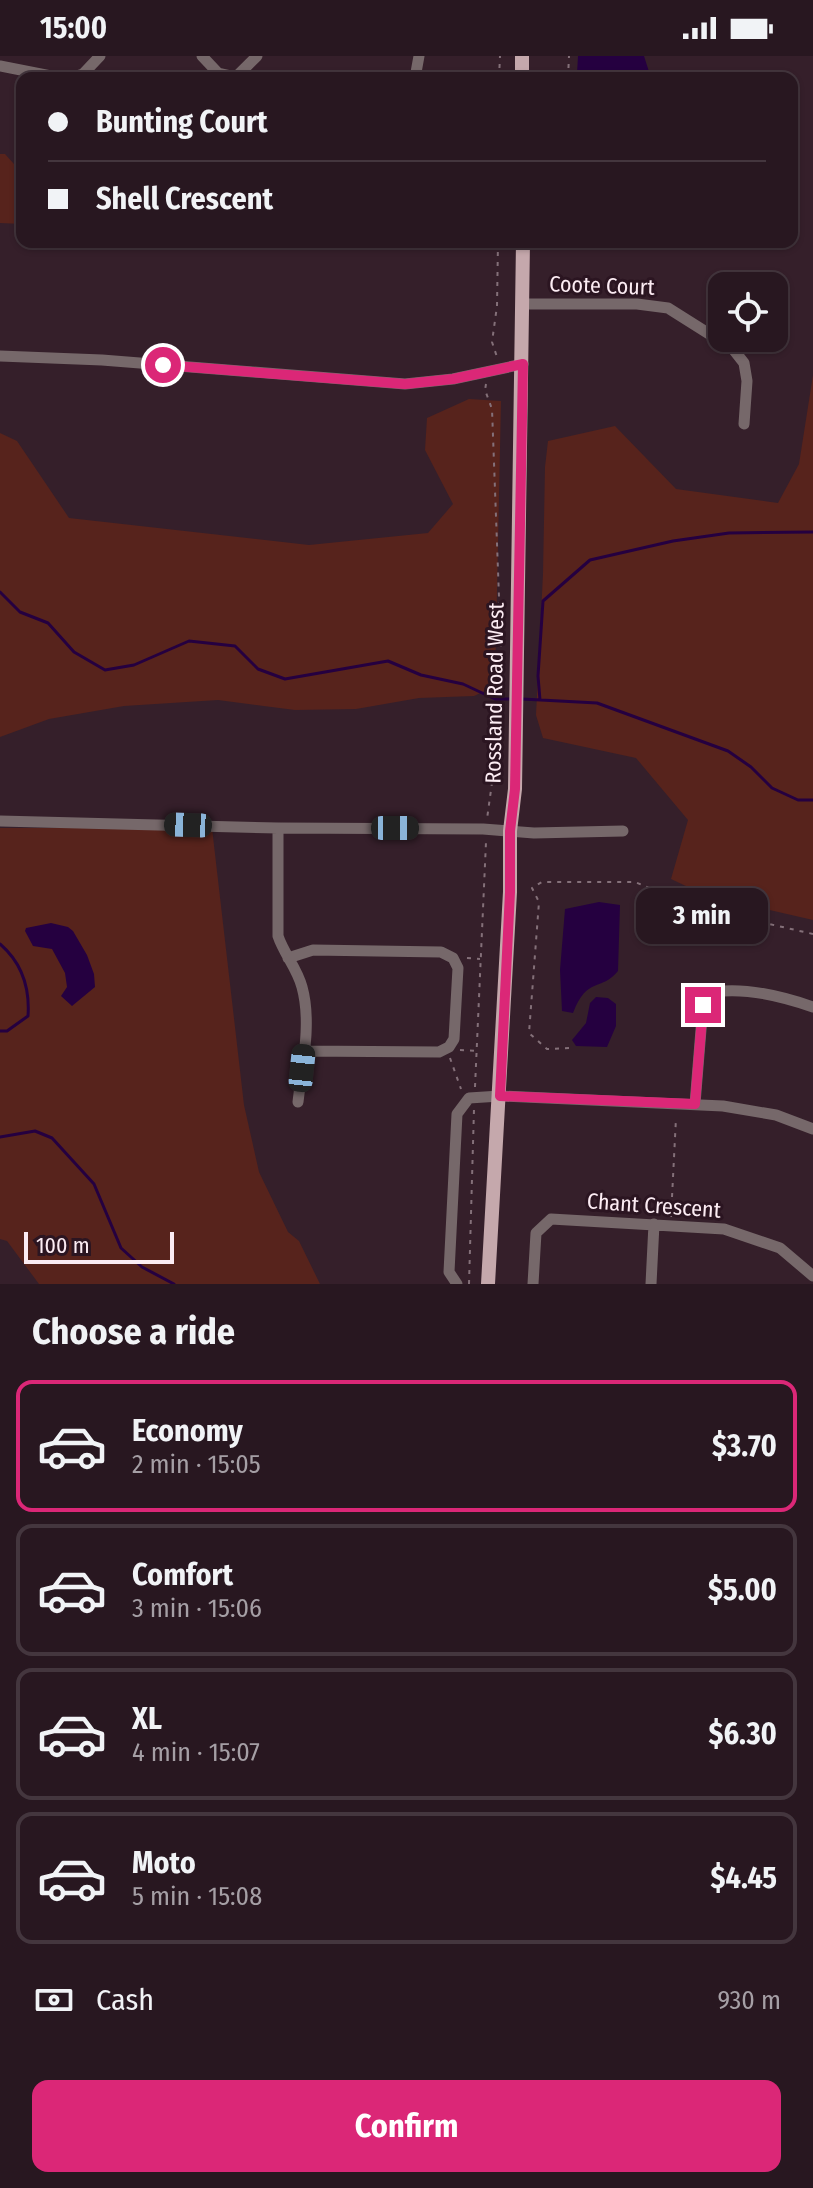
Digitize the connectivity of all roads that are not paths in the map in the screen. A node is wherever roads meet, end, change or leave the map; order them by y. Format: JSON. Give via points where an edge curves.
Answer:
{"nodes":[{"id":1,"x":100,"y":56,"type":"edge"},
{"id":2,"x":202,"y":56,"type":"edge"},
{"id":3,"x":257,"y":56,"type":"edge"},
{"id":4,"x":0,"y":66,"type":"edge"},
{"id":5,"x":37,"y":72,"type":"edge"},
{"id":6,"x":85,"y":72,"type":"edge"},
{"id":7,"x":217,"y":72,"type":"edge"},
{"id":8,"x":242,"y":72,"type":"edge"},
{"id":9,"x":523,"y":248,"type":"edge"},
{"id":10,"x":523,"y":304,"type":"junction"},
{"id":11,"x":0,"y":356,"type":"edge"},
{"id":12,"x":523,"y":364,"type":"junction"},
{"id":13,"x":744,"y":424,"type":"dead end"},
{"id":14,"x":0,"y":821,"type":"edge"},
{"id":15,"x":278,"y":828,"type":"junction"},
{"id":16,"x":510,"y":831,"type":"junction"},
{"id":17,"x":623,"y":831,"type":"dead end"},
{"id":18,"x":288,"y":958,"type":"junction"},
{"id":19,"x":813,"y":1007,"type":"edge"},
{"id":20,"x":303,"y":1051,"type":"junction"},
{"id":21,"x":500,"y":1096,"type":"junction"},
{"id":22,"x":298,"y":1102,"type":"dead end"},
{"id":23,"x":695,"y":1104,"type":"junction"},
{"id":24,"x":813,"y":1129,"type":"edge"},
{"id":25,"x":654,"y":1224,"type":"junction"},
{"id":26,"x":813,"y":1276,"type":"edge"},
{"id":27,"x":457,"y":1284,"type":"edge"},
{"id":28,"x":488,"y":1284,"type":"edge"},
{"id":29,"x":533,"y":1284,"type":"edge"},
{"id":30,"x":651,"y":1284,"type":"edge"}],
"edges":[{"from":1,"to":6,"type":"street"},
{"from":2,"to":7,"type":"street"},
{"from":3,"to":8,"type":"street"},
{"from":4,"to":5,"type":"street"},
{"from":9,"to":10,"type":"main road","name":"Rossland Road West"},
{"from":10,"to":12,"type":"main road","name":"Rossland Road West"},
{"from":10,"to":13,"type":"street","name":"Coote Court","via":[[668,308],[733,349],[744,363]]},
{"from":11,"to":12,"type":"street","via":[[405,384]]},
{"from":12,"to":16,"type":"main road","name":"Rossland Road West"},
{"from":14,"to":15,"type":"street"},
{"from":15,"to":16,"type":"street"},
{"from":15,"to":18,"type":"street","via":[[278,936]]},
{"from":16,"to":17,"type":"street"},
{"from":16,"to":21,"type":"main road","name":"Rossland Road West"},
{"from":18,"to":20,"type":"street","via":[[302,988]]},
{"from":18,"to":20,"type":"street","via":[[313,950],[446,954],[458,968],[454,1039],[447,1048]]},
{"from":19,"to":23,"type":"street","via":[[752,993],[722,991],[710,996],[703,1005]]},
{"from":20,"to":22,"type":"street"},
{"from":21,"to":23,"type":"street"},
{"from":21,"to":27,"type":"street","via":[[470,1099],[457,1114],[449,1272]]},
{"from":21,"to":28,"type":"main road","name":"Rossland Road West"},
{"from":23,"to":24,"type":"street","via":[[761,1112]]},
{"from":25,"to":26,"type":"street","name":"Chant Crescent","via":[[724,1229],[761,1240],[780,1248]]},
{"from":25,"to":29,"type":"street","name":"Chant Crescent","via":[[551,1219],[536,1233]]},
{"from":25,"to":30,"type":"street"}]}
